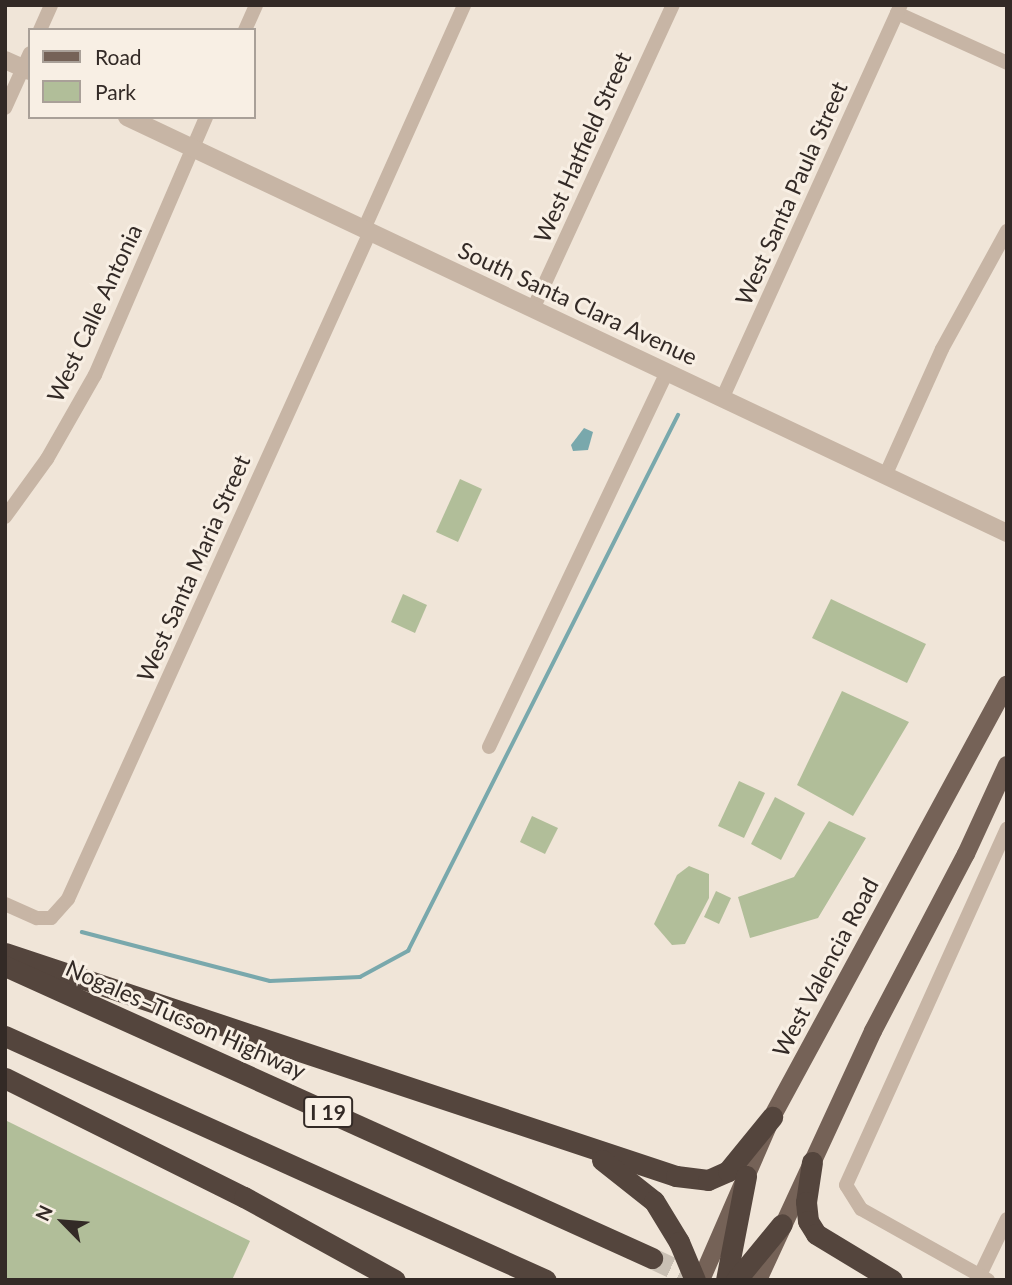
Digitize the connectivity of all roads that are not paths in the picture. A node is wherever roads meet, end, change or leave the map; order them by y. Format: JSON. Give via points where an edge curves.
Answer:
{"nodes":[{"id":1,"x":51,"y":5,"type":"edge"},
{"id":2,"x":256,"y":5,"type":"edge"},
{"id":3,"x":464,"y":5,"type":"edge"},
{"id":4,"x":673,"y":5,"type":"edge"},
{"id":5,"x":899,"y":9,"type":"edge"},
{"id":6,"x":41,"y":28,"type":"edge"},
{"id":7,"x":246,"y":28,"type":"edge"},
{"id":8,"x":5,"y":60,"type":"edge"},
{"id":9,"x":1007,"y":63,"type":"edge"},
{"id":10,"x":27,"y":64,"type":"edge"},
{"id":11,"x":5,"y":108,"type":"edge"},
{"id":12,"x":131,"y":119,"type":"edge"},
{"id":13,"x":205,"y":119,"type":"edge"},
{"id":14,"x":192,"y":148,"type":"junction"},
{"id":15,"x":367,"y":231,"type":"junction"},
{"id":16,"x":1007,"y":232,"type":"edge"},
{"id":17,"x":533,"y":309,"type":"junction"},
{"id":18,"x":667,"y":372,"type":"junction"},
{"id":19,"x":722,"y":399,"type":"junction"},
{"id":20,"x":885,"y":476,"type":"junction"},
{"id":21,"x":5,"y":517,"type":"edge"},
{"id":22,"x":1007,"y":533,"type":"edge"},
{"id":23,"x":1007,"y":685,"type":"edge"},
{"id":24,"x":489,"y":747,"type":"dead end"},
{"id":25,"x":1007,"y":765,"type":"edge"},
{"id":26,"x":1007,"y":829,"type":"edge"},
{"id":27,"x":5,"y":904,"type":"edge"},
{"id":28,"x":5,"y":953,"type":"edge"},
{"id":29,"x":5,"y":966,"type":"edge"},
{"id":30,"x":5,"y":1036,"type":"edge"},
{"id":31,"x":5,"y":1078,"type":"edge"},
{"id":32,"x":772,"y":1118,"type":"junction"},
{"id":33,"x":586,"y":1149,"type":"junction"},
{"id":34,"x":812,"y":1162,"type":"junction"},
{"id":35,"x":746,"y":1176,"type":"joint"},
{"id":36,"x":1007,"y":1219,"type":"edge"},
{"id":37,"x":782,"y":1224,"type":"joint"},
{"id":38,"x":652,"y":1258,"type":"tunnel mouth"},
{"id":39,"x":738,"y":1272,"type":"edge"},
{"id":40,"x":984,"y":1278,"type":"edge"},
{"id":41,"x":395,"y":1280,"type":"edge"},
{"id":42,"x":546,"y":1280,"type":"edge"},
{"id":43,"x":695,"y":1280,"type":"edge"},
{"id":44,"x":701,"y":1280,"type":"edge"},
{"id":45,"x":892,"y":1280,"type":"edge"}],
"edges":[{"from":1,"to":6,"type":"street"},
{"from":2,"to":7,"type":"street"},
{"from":3,"to":15,"type":"street","name":"West Santa Maria Street"},
{"from":4,"to":17,"type":"street","name":"West Hatfield Street"},
{"from":5,"to":9,"type":"street"},
{"from":5,"to":19,"type":"street","name":"West Santa Paula Street"},
{"from":8,"to":10,"type":"street"},
{"from":10,"to":11,"type":"street"},
{"from":12,"to":14,"type":"street","name":"South Santa Clara Avenue"},
{"from":13,"to":14,"type":"street","name":"West Calle Antonia"},
{"from":14,"to":15,"type":"street","name":"South Santa Clara Avenue"},
{"from":14,"to":21,"type":"street","name":"West Calle Antonia","via":[[95,375],[47,459]]},
{"from":15,"to":17,"type":"street","name":"South Santa Clara Avenue"},
{"from":15,"to":27,"type":"street","name":"West Santa Maria Street","via":[[68,900],[51,918],[37,918]]},
{"from":16,"to":20,"type":"street","via":[[942,349]]},
{"from":17,"to":18,"type":"street","name":"South Santa Clara Avenue"},
{"from":18,"to":19,"type":"street","name":"South Santa Clara Avenue"},
{"from":18,"to":24,"type":"street"},
{"from":19,"to":20,"type":"street","name":"South Santa Clara Avenue"},
{"from":20,"to":22,"type":"street","name":"South Santa Clara Avenue"},
{"from":23,"to":32,"type":"main road","name":"West Valencia Road"},
{"from":25,"to":34,"type":"main road"},
{"from":26,"to":40,"type":"street","via":[[846,1185],[861,1209]]},
{"from":28,"to":33,"type":"highway"},
{"from":29,"to":38,"type":"highway","name":"Nogales–Tucson Highway","number":"I 19"},
{"from":30,"to":42,"type":"highway"},
{"from":31,"to":41,"type":"highway","via":[[244,1197]]},
{"from":32,"to":33,"type":"highway","via":[[740,1160],[708,1180],[676,1176]]},
{"from":32,"to":35,"type":"main road","name":"West Valencia Road"},
{"from":33,"to":43,"type":"highway","bridge":true,"via":[[654,1201]]},
{"from":34,"to":37,"type":"main road"},
{"from":34,"to":45,"type":"highway","via":[[806,1202],[808,1221],[816,1234]]},
{"from":35,"to":39,"type":"highway"},
{"from":36,"to":40,"type":"street"},
{"from":37,"to":39,"type":"highway"},
{"from":39,"to":44,"type":"main road"}]}
